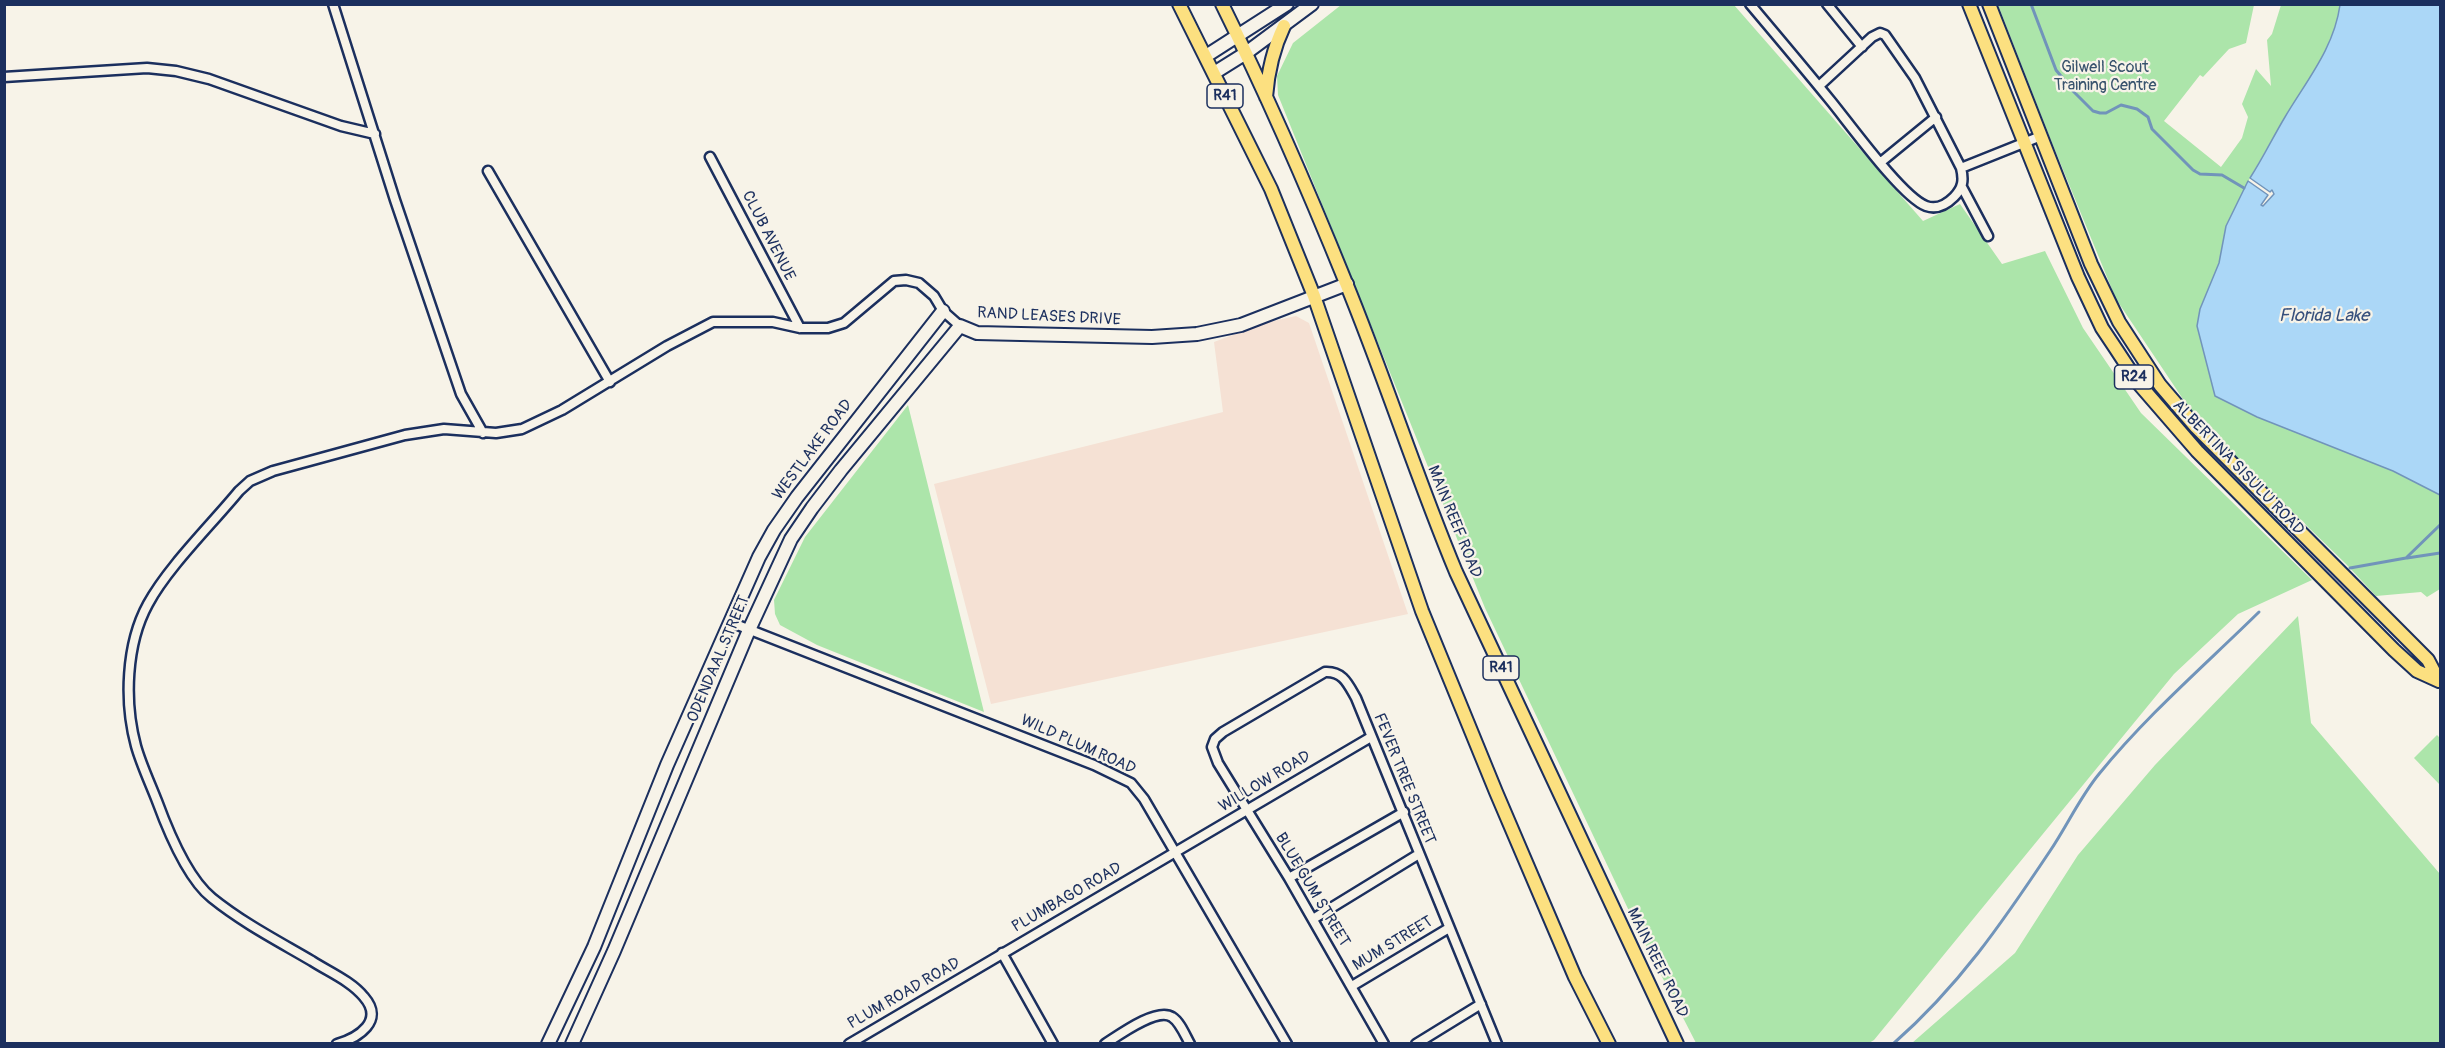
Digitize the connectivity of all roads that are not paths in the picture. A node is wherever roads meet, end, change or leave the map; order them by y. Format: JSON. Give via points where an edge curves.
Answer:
{"nodes":[{"id":1,"x":333,"y":4,"type":"edge"},
{"id":2,"x":1179,"y":4,"type":"edge"},
{"id":3,"x":1222,"y":4,"type":"edge"},
{"id":4,"x":1287,"y":4,"type":"edge"},
{"id":5,"x":1312,"y":4,"type":"edge"},
{"id":6,"x":1750,"y":4,"type":"edge"},
{"id":7,"x":1827,"y":4,"type":"edge"},
{"id":8,"x":1969,"y":4,"type":"edge"},
{"id":9,"x":1989,"y":4,"type":"edge"},
{"id":10,"x":1284,"y":26,"type":"junction"},
{"id":11,"x":1238,"y":36,"type":"junction"},
{"id":12,"x":1862,"y":47,"type":"junction"},
{"id":13,"x":1246,"y":53,"type":"junction"},
{"id":14,"x":1206,"y":56,"type":"junction"},
{"id":15,"x":1214,"y":73,"type":"junction"},
{"id":16,"x":4,"y":77,"type":"edge"},
{"id":17,"x":1819,"y":86,"type":"junction"},
{"id":18,"x":1266,"y":98,"type":"junction"},
{"id":19,"x":1936,"y":117,"type":"junction"},
{"id":20,"x":375,"y":134,"type":"junction"},
{"id":21,"x":2041,"y":136,"type":"junction"},
{"id":22,"x":2025,"y":141,"type":"junction"},
{"id":23,"x":710,"y":157,"type":"dead end"},
{"id":24,"x":1881,"y":162,"type":"junction"},
{"id":25,"x":1961,"y":168,"type":"junction"},
{"id":26,"x":488,"y":171,"type":"dead end"},
{"id":27,"x":1962,"y":187,"type":"junction"},
{"id":28,"x":1988,"y":236,"type":"dead end"},
{"id":29,"x":1347,"y":284,"type":"junction"},
{"id":30,"x":1314,"y":297,"type":"junction"},
{"id":31,"x":943,"y":311,"type":"junction"},
{"id":32,"x":960,"y":326,"type":"junction"},
{"id":33,"x":800,"y":328,"type":"junction"},
{"id":34,"x":610,"y":382,"type":"junction"},
{"id":35,"x":483,"y":432,"type":"junction"},
{"id":36,"x":730,"y":622,"type":"junction"},
{"id":37,"x":749,"y":630,"type":"junction"},
{"id":38,"x":2440,"y":682,"type":"edge"},
{"id":39,"x":1371,"y":737,"type":"junction"},
{"id":40,"x":1213,"y":753,"type":"joint"},
{"id":41,"x":1246,"y":810,"type":"junction"},
{"id":42,"x":1404,"y":812,"type":"junction"},
{"id":43,"x":1175,"y":853,"type":"junction"},
{"id":44,"x":1419,"y":854,"type":"junction"},
{"id":45,"x":1288,"y":878,"type":"junction"},
{"id":46,"x":1313,"y":919,"type":"junction"},
{"id":47,"x":1449,"y":928,"type":"junction"},
{"id":48,"x":1002,"y":953,"type":"junction"},
{"id":49,"x":975,"y":970,"type":"joint"},
{"id":50,"x":1352,"y":987,"type":"junction"},
{"id":51,"x":1480,"y":1004,"type":"junction"},
{"id":52,"x":337,"y":1044,"type":"edge"},
{"id":53,"x":548,"y":1044,"type":"edge"},
{"id":54,"x":572,"y":1044,"type":"edge"},
{"id":55,"x":849,"y":1044,"type":"edge"},
{"id":56,"x":1053,"y":1044,"type":"edge"},
{"id":57,"x":1105,"y":1044,"type":"edge"},
{"id":58,"x":1190,"y":1044,"type":"edge"},
{"id":59,"x":1287,"y":1044,"type":"edge"},
{"id":60,"x":1384,"y":1044,"type":"edge"},
{"id":61,"x":1416,"y":1044,"type":"edge"},
{"id":62,"x":1497,"y":1044,"type":"edge"},
{"id":63,"x":1609,"y":1044,"type":"edge"},
{"id":64,"x":1677,"y":1044,"type":"edge"}],
"edges":[{"from":1,"to":20,"type":"street"},
{"from":2,"to":14,"type":"main road","number":"R41"},
{"from":3,"to":11,"type":"main road","name":"MAIN REEF ROAD","number":"R41"},
{"from":4,"to":11,"type":"street"},
{"from":5,"to":10,"type":"street"},
{"from":6,"to":17,"type":"street"},
{"from":7,"to":12,"type":"street"},
{"from":8,"to":22,"type":"main road","name":"ALBERTINA SISULU ROAD","number":"R24"},
{"from":9,"to":21,"type":"main road","name":"ALBERTINA SISULU ROAD","number":"R24"},
{"from":10,"to":13,"type":"street"},
{"from":10,"to":18,"type":"main road","via":[[1276,42]]},
{"from":11,"to":13,"type":"main road","name":"MAIN REEF ROAD","number":"R41"},
{"from":11,"to":14,"type":"street"},
{"from":12,"to":17,"type":"street"},
{"from":12,"to":19,"type":"street","via":[[1876,34],[1887,37]]},
{"from":13,"to":15,"type":"street"},
{"from":13,"to":18,"type":"main road","name":"MAIN REEF ROAD","number":"R41"},
{"from":14,"to":15,"type":"main road","number":"R41"},
{"from":15,"to":30,"type":"main road","number":"R41","via":[[1271,189]]},
{"from":16,"to":20,"type":"street","via":[[147,68],[176,71]]},
{"from":17,"to":24,"type":"street"},
{"from":18,"to":29,"type":"main road","name":"MAIN REEF ROAD","number":"R41"},
{"from":19,"to":24,"type":"street"},
{"from":19,"to":25,"type":"street"},
{"from":20,"to":35,"type":"street","via":[[461,394]]},
{"from":21,"to":22,"type":"street"},
{"from":21,"to":38,"type":"main road","name":"ALBERTINA SISULU ROAD","number":"R24","via":[[2104,293],[2160,385],[2196,427],[2428,660]]},
{"from":22,"to":25,"type":"street"},
{"from":22,"to":38,"type":"main road","name":"ALBERTINA SISULU ROAD","number":"R24","via":[[2091,305],[2139,384],[2197,451],[2394,650],[2417,671]]},
{"from":23,"to":33,"type":"street","name":"CLUB AVENUE"},
{"from":24,"to":27,"type":"street","via":[[1908,193],[1927,207],[1944,206]]},
{"from":25,"to":27,"type":"street"},
{"from":26,"to":34,"type":"street"},
{"from":27,"to":28,"type":"street"},
{"from":29,"to":30,"type":"street","name":"RAND LEASES DRIVE"},
{"from":29,"to":64,"type":"main road","name":"MAIN REEF ROAD","number":"R41","via":[[1456,572]]},
{"from":30,"to":32,"type":"street","name":"RAND LEASES DRIVE","via":[[1241,325],[1197,334],[1152,337],[977,333]]},
{"from":30,"to":63,"type":"main road","number":"R41","via":[[1422,611],[1575,977]]},
{"from":31,"to":32,"type":"street","name":"RAND LEASES DRIVE"},
{"from":31,"to":33,"type":"street","name":"RAND LEASES DRIVE","via":[[934,296],[919,284],[894,281],[844,323],[828,328]]},
{"from":31,"to":36,"type":"street","name":"WESTLAKE ROAD","via":[[774,530]]},
{"from":32,"to":37,"type":"street","name":"ODENDAAL STREET","via":[[812,508],[791,539]]},
{"from":33,"to":34,"type":"street","name":"RAND LEASES DRIVE","via":[[773,322],[713,322]]},
{"from":34,"to":35,"type":"street","name":"RAND LEASES DRIVE","via":[[537,423],[511,432]]},
{"from":35,"to":52,"type":"street","name":"RAND LEASES DRIVE","via":[[444,429],[405,435],[273,471],[250,482],[167,576],[135,633],[130,695],[136,746],[179,850],[211,897],[239,918],[346,981],[366,999],[369,1023],[359,1035]]},
{"from":36,"to":37,"type":"street","name":"WILD PLUM ROAD"},
{"from":36,"to":53,"type":"street","name":"ODENDAAL STREET","via":[[594,947]]},
{"from":37,"to":43,"type":"street","name":"WILD PLUM ROAD","via":[[1125,779],[1139,791]]},
{"from":37,"to":54,"type":"street","name":"ODENDAAL STREET"},
{"from":39,"to":40,"type":"street","name":"FEVER TREE STREET","via":[[1347,681],[1338,674],[1325,672],[1218,736]]},
{"from":39,"to":41,"type":"street","name":"WILLOW ROAD"},
{"from":39,"to":42,"type":"street","name":"FEVER TREE STREET"},
{"from":40,"to":41,"type":"street","name":"BLUE GUM STREET"},
{"from":41,"to":43,"type":"street","name":"WILLOW ROAD"},
{"from":41,"to":45,"type":"street","name":"BLUE GUM STREET"},
{"from":42,"to":44,"type":"street","name":"FEVER TREE STREET"},
{"from":42,"to":45,"type":"street"},
{"from":43,"to":48,"type":"street","name":"PLUMBAGO ROAD"},
{"from":43,"to":59,"type":"street","name":"WILD PLUM ROAD"},
{"from":44,"to":46,"type":"street"},
{"from":44,"to":47,"type":"street","name":"FEVER TREE STREET"},
{"from":45,"to":46,"type":"street","name":"BLUE GUM STREET"},
{"from":46,"to":50,"type":"street","name":"BLUE GUM STREET"},
{"from":47,"to":50,"type":"street","name":"MUM STREET"},
{"from":47,"to":51,"type":"street","name":"FEVER TREE STREET"},
{"from":48,"to":49,"type":"street","name":"PLUMBAGO ROAD"},
{"from":48,"to":56,"type":"street"},
{"from":49,"to":55,"type":"street","name":"PLUM ROAD ROAD"},
{"from":50,"to":60,"type":"street","name":"BLUE GUM STREET"},
{"from":51,"to":61,"type":"street"},
{"from":51,"to":62,"type":"street","name":"FEVER TREE STREET"},
{"from":57,"to":58,"type":"street","via":[[1164,1013],[1174,1018]]}]}
